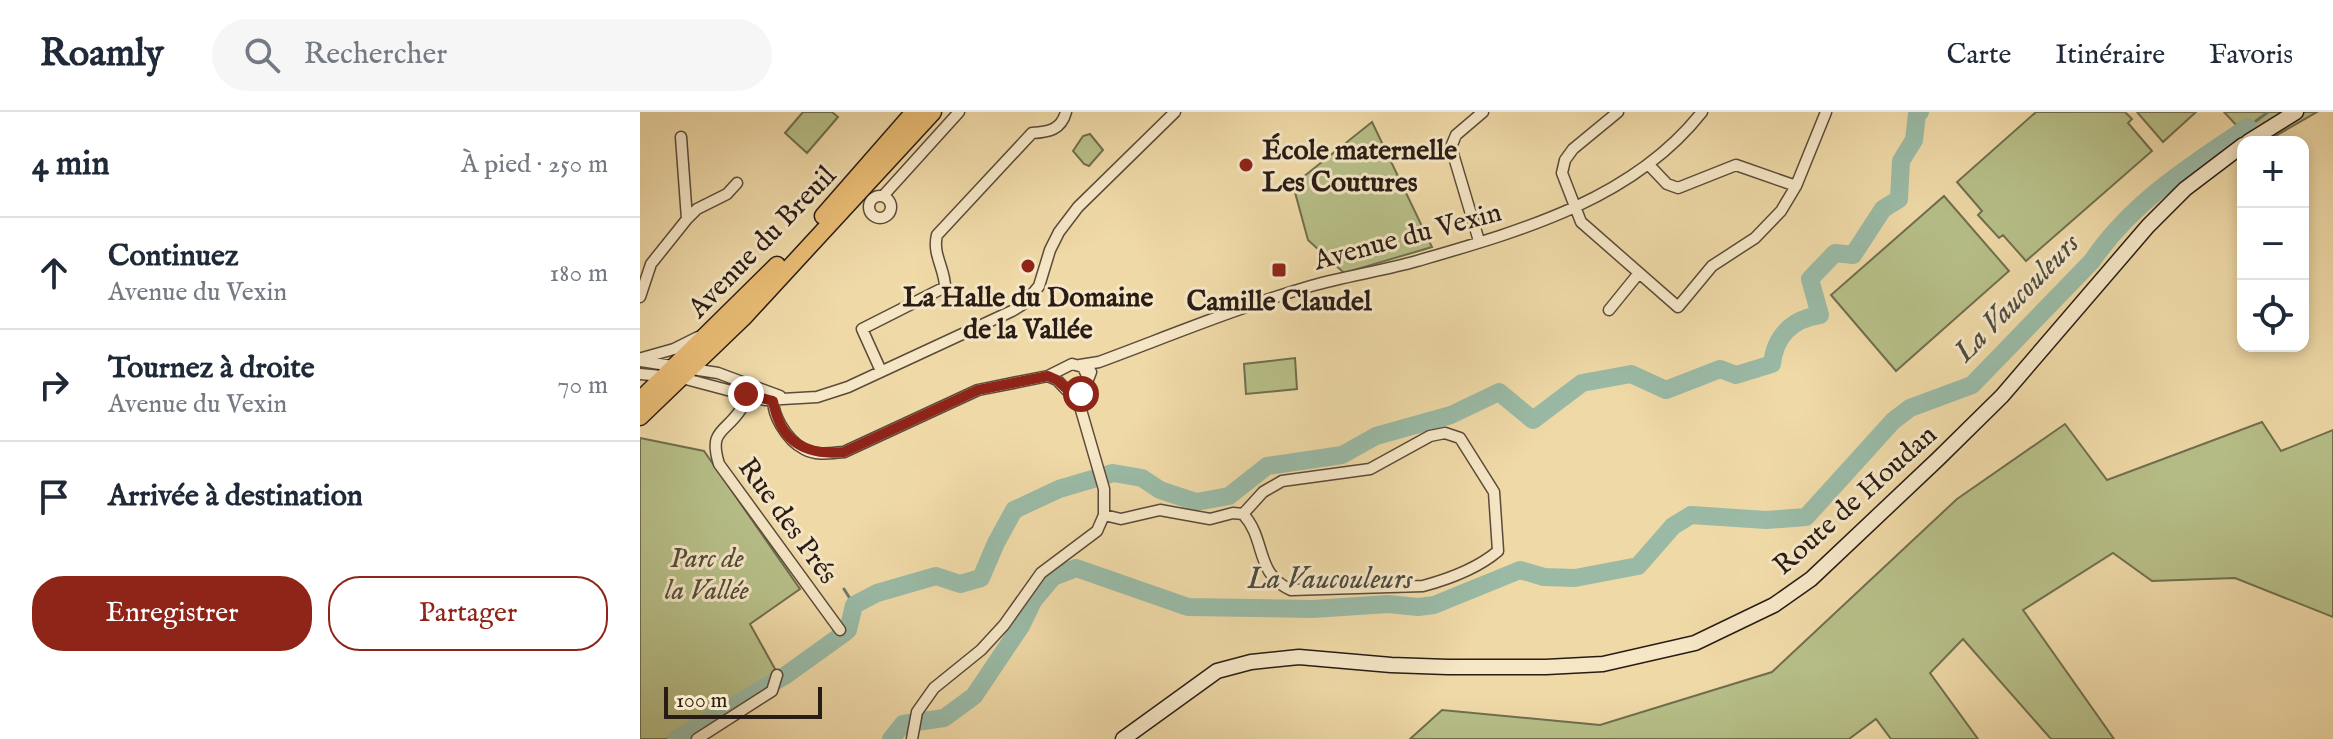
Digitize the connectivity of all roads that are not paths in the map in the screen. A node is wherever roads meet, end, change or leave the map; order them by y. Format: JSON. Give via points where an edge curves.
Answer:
{"nodes":[{"id":1,"x":914,"y":112,"type":"edge"},
{"id":2,"x":933,"y":112,"type":"edge"},
{"id":3,"x":959,"y":112,"type":"edge"},
{"id":4,"x":1175,"y":112,"type":"edge"},
{"id":5,"x":1483,"y":112,"type":"edge"},
{"id":6,"x":1618,"y":112,"type":"edge"},
{"id":7,"x":1702,"y":112,"type":"edge"},
{"id":8,"x":1826,"y":112,"type":"edge"},
{"id":9,"x":2296,"y":112,"type":"edge"},
{"id":10,"x":1065,"y":117,"type":"edge"},
{"id":11,"x":2258,"y":136,"type":"edge"},
{"id":12,"x":681,"y":137,"type":"dead end"},
{"id":13,"x":2237,"y":151,"type":"edge"},
{"id":14,"x":1649,"y":165,"type":"junction"},
{"id":15,"x":737,"y":183,"type":"dead end"},
{"id":16,"x":1796,"y":186,"type":"junction"},
{"id":17,"x":883,"y":196,"type":"dead end"},
{"id":18,"x":1576,"y":206,"type":"junction"},
{"id":19,"x":687,"y":219,"type":"junction"},
{"id":20,"x":1479,"y":241,"type":"junction"},
{"id":21,"x":1639,"y":273,"type":"junction"},
{"id":22,"x":640,"y":297,"type":"edge"},
{"id":23,"x":1609,"y":310,"type":"dead end"},
{"id":24,"x":714,"y":329,"type":"junction"},
{"id":25,"x":709,"y":351,"type":"junction"},
{"id":26,"x":640,"y":359,"type":"edge"},
{"id":27,"x":1099,"y":362,"type":"junction"},
{"id":28,"x":1080,"y":365,"type":"junction"},
{"id":29,"x":1065,"y":367,"type":"junction"},
{"id":30,"x":881,"y":371,"type":"junction"},
{"id":31,"x":679,"y":372,"type":"junction"},
{"id":32,"x":718,"y":373,"type":"junction"},
{"id":33,"x":640,"y":374,"type":"edge"},
{"id":34,"x":1048,"y":376,"type":"junction"},
{"id":35,"x":1060,"y":383,"type":"junction"},
{"id":36,"x":1086,"y":383,"type":"junction"},
{"id":37,"x":748,"y":389,"type":"junction"},
{"id":38,"x":1070,"y":392,"type":"junction"},
{"id":39,"x":778,"y":398,"type":"junction"},
{"id":40,"x":640,"y":400,"type":"edge"},
{"id":41,"x":1079,"y":403,"type":"junction"},
{"id":42,"x":640,"y":417,"type":"edge"},
{"id":43,"x":1243,"y":514,"type":"junction"},
{"id":44,"x":1104,"y":515,"type":"junction"},
{"id":45,"x":840,"y":630,"type":"dead end"},
{"id":46,"x":777,"y":675,"type":"dead end"},
{"id":47,"x":912,"y":736,"type":"edge"},
{"id":48,"x":697,"y":739,"type":"edge"},
{"id":49,"x":1123,"y":739,"type":"edge"}],
"edges":[{"from":1,"to":24,"type":"main road","name":"Avenue du Breuil"},
{"from":2,"to":25,"type":"main road","name":"Avenue du Breuil"},
{"from":3,"to":17,"type":"street"},
{"from":4,"to":30,"type":"street","via":[[1078,207],[1059,232],[1039,286],[1025,303]]},
{"from":5,"to":20,"type":"street","via":[[1456,135],[1451,147]]},
{"from":6,"to":18,"type":"street","via":[[1565,160],[1562,173]]},
{"from":7,"to":14,"type":"street","name":"Avenue du Vexin"},
{"from":8,"to":16,"type":"street"},
{"from":9,"to":11,"type":"street","name":"Route de Houdan"},
{"from":10,"to":30,"type":"street","via":[[1051,131],[1032,133],[937,235],[945,287],[862,329]]},
{"from":12,"to":19,"type":"street"},
{"from":13,"to":49,"type":"street","name":"Route de Houdan","via":[[2185,189],[2148,226],[2002,396],[1938,459],[1811,579],[1774,605],[1695,643],[1603,664],[1448,667],[1299,657],[1251,662],[1217,671]]},
{"from":14,"to":16,"type":"street","via":[[1678,188],[1736,165]]},
{"from":14,"to":18,"type":"street","name":"Avenue du Vexin","via":[[1602,196]]},
{"from":15,"to":19,"type":"street"},
{"from":16,"to":21,"type":"street","via":[[1755,238],[1712,266],[1678,307]]},
{"from":18,"to":20,"type":"street","name":"Avenue du Vexin"},
{"from":18,"to":21,"type":"street","via":[[1581,222]]},
{"from":19,"to":22,"type":"street","via":[[651,264]]},
{"from":20,"to":27,"type":"street","name":"Avenue du Vexin","via":[[1304,288]]},
{"from":21,"to":23,"type":"street"},
{"from":24,"to":26,"type":"street"},
{"from":24,"to":31,"type":"main road","name":"Avenue du Breuil"},
{"from":25,"to":31,"type":"main road","name":"Avenue du Breuil"},
{"from":25,"to":32,"type":"street"},
{"from":26,"to":31,"type":"street"},
{"from":27,"to":28,"type":"street","name":"Avenue du Vexin"},
{"from":27,"to":36,"type":"street"},
{"from":28,"to":29,"type":"street"},
{"from":28,"to":36,"type":"street","via":[[1086,370]]},
{"from":29,"to":34,"type":"street"},
{"from":29,"to":35,"type":"street"},
{"from":30,"to":39,"type":"street","via":[[817,397]]},
{"from":31,"to":32,"type":"street"},
{"from":31,"to":33,"type":"street"},
{"from":31,"to":37,"type":"street"},
{"from":31,"to":40,"type":"main road","name":"Avenue du Breuil"},
{"from":31,"to":42,"type":"main road"},
{"from":32,"to":37,"type":"street"},
{"from":34,"to":35,"type":"street"},
{"from":34,"to":39,"type":"street","via":[[978,390],[844,452],[823,454],[805,450],[791,439],[780,422]]},
{"from":35,"to":38,"type":"street"},
{"from":36,"to":38,"type":"street"},
{"from":36,"to":41,"type":"street"},
{"from":37,"to":39,"type":"street"},
{"from":37,"to":45,"type":"street","name":"Rue des Prés","via":[[743,407],[715,441],[719,464]]},
{"from":38,"to":41,"type":"street"},
{"from":41,"to":44,"type":"street","via":[[1104,489]]},
{"from":43,"to":43,"type":"street","via":[[1282,481],[1370,469],[1445,433],[1460,438],[1494,492],[1498,551],[1423,586],[1291,590],[1268,572]]},
{"from":43,"to":44,"type":"street","via":[[1210,519],[1160,510],[1121,519]]},
{"from":44,"to":47,"type":"street","via":[[1097,531],[1041,573],[981,650],[934,688],[917,712]]},
{"from":46,"to":48,"type":"street","via":[[772,691]]}]}
